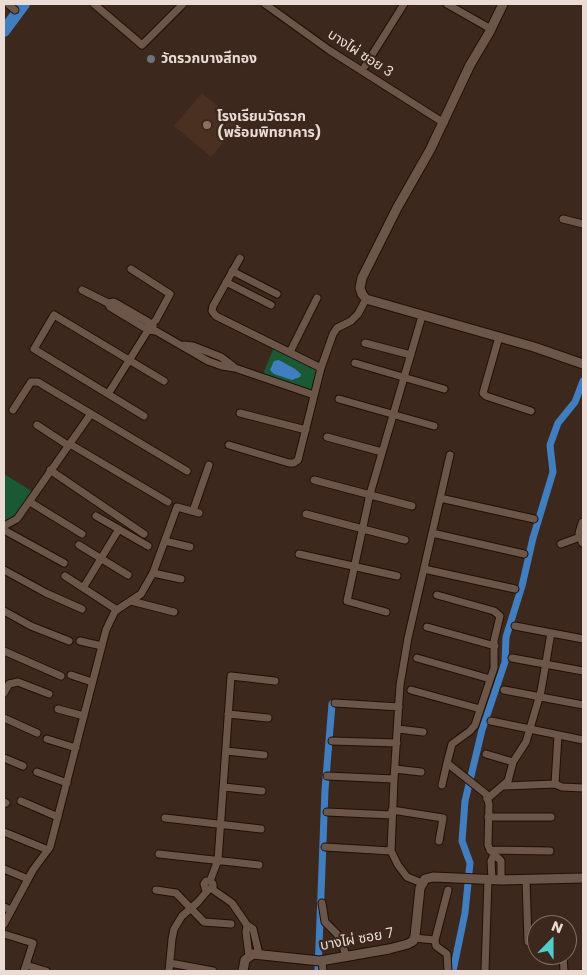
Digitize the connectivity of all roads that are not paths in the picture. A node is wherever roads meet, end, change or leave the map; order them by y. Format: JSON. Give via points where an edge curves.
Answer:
{"nodes":[{"id":1,"x":8,"y":4,"type":"edge"},
{"id":2,"x":94,"y":4,"type":"edge"},
{"id":3,"x":183,"y":4,"type":"edge"},
{"id":4,"x":265,"y":4,"type":"edge"},
{"id":5,"x":404,"y":4,"type":"edge"},
{"id":6,"x":447,"y":4,"type":"edge"},
{"id":7,"x":503,"y":4,"type":"edge"},
{"id":8,"x":15,"y":10,"type":"dead end"},
{"id":9,"x":491,"y":29,"type":"junction"},
{"id":10,"x":365,"y":66,"type":"dead end"},
{"id":11,"x":444,"y":123,"type":"junction"},
{"id":12,"x":563,"y":219,"type":"dead end"},
{"id":13,"x":583,"y":224,"type":"edge"},
{"id":14,"x":240,"y":258,"type":"dead end"},
{"id":15,"x":131,"y":269,"type":"dead end"},
{"id":16,"x":232,"y":271,"type":"junction"},
{"id":17,"x":226,"y":282,"type":"junction"},
{"id":18,"x":82,"y":290,"type":"dead end"},
{"id":19,"x":277,"y":294,"type":"dead end"},
{"id":20,"x":317,"y":298,"type":"dead end"},
{"id":21,"x":366,"y":300,"type":"junction"},
{"id":22,"x":271,"y":305,"type":"dead end"},
{"id":23,"x":422,"y":316,"type":"junction"},
{"id":24,"x":152,"y":328,"type":"junction"},
{"id":25,"x":499,"y":337,"type":"junction"},
{"id":26,"x":365,"y":343,"type":"dead end"},
{"id":27,"x":290,"y":352,"type":"junction"},
{"id":28,"x":411,"y":355,"type":"junction"},
{"id":29,"x":128,"y":360,"type":"junction"},
{"id":30,"x":355,"y":363,"type":"dead end"},
{"id":31,"x":583,"y":363,"type":"edge"},
{"id":32,"x":322,"y":368,"type":"junction"},
{"id":33,"x":404,"y":377,"type":"junction"},
{"id":34,"x":164,"y":382,"type":"dead end"},
{"id":35,"x":444,"y":389,"type":"dead end"},
{"id":36,"x":108,"y":394,"type":"junction"},
{"id":37,"x":314,"y":395,"type":"junction"},
{"id":38,"x":339,"y":399,"type":"dead end"},
{"id":39,"x":13,"y":410,"type":"dead end"},
{"id":40,"x":531,"y":411,"type":"dead end"},
{"id":41,"x":90,"y":414,"type":"junction"},
{"id":42,"x":240,"y":414,"type":"dead end"},
{"id":43,"x":394,"y":414,"type":"junction"},
{"id":44,"x":144,"y":416,"type":"dead end"},
{"id":45,"x":37,"y":425,"type":"dead end"},
{"id":46,"x":434,"y":426,"type":"dead end"},
{"id":47,"x":306,"y":430,"type":"junction"},
{"id":48,"x":327,"y":437,"type":"dead end"},
{"id":49,"x":69,"y":445,"type":"junction"},
{"id":50,"x":229,"y":445,"type":"dead end"},
{"id":51,"x":382,"y":452,"type":"junction"},
{"id":52,"x":450,"y":456,"type":"dead end"},
{"id":53,"x":209,"y":465,"type":"dead end"},
{"id":54,"x":50,"y":470,"type":"junction"},
{"id":55,"x":187,"y":471,"type":"dead end"},
{"id":56,"x":314,"y":480,"type":"dead end"},
{"id":57,"x":370,"y":494,"type":"junction"},
{"id":58,"x":440,"y":498,"type":"junction"},
{"id":59,"x":30,"y":502,"type":"junction"},
{"id":60,"x":168,"y":502,"type":"dead end"},
{"id":61,"x":412,"y":506,"type":"dead end"},
{"id":62,"x":306,"y":514,"type":"dead end"},
{"id":63,"x":96,"y":516,"type":"dead end"},
{"id":64,"x":534,"y":519,"type":"dead end"},
{"id":65,"x":583,"y":523,"type":"edge"},
{"id":66,"x":4,"y":526,"type":"edge"},
{"id":67,"x":118,"y":529,"type":"junction"},
{"id":68,"x":363,"y":529,"type":"junction"},
{"id":69,"x":4,"y":530,"type":"edge"},
{"id":70,"x":432,"y":533,"type":"junction"},
{"id":71,"x":82,"y":534,"type":"dead end"},
{"id":72,"x":144,"y":534,"type":"dead end"},
{"id":73,"x":582,"y":539,"type":"edge"},
{"id":74,"x":405,"y":540,"type":"dead end"},
{"id":75,"x":165,"y":541,"type":"junction"},
{"id":76,"x":561,"y":544,"type":"dead end"},
{"id":77,"x":79,"y":545,"type":"dead end"},
{"id":78,"x":148,"y":546,"type":"dead end"},
{"id":79,"x":190,"y":547,"type":"dead end"},
{"id":80,"x":299,"y":554,"type":"dead end"},
{"id":81,"x":524,"y":554,"type":"dead end"},
{"id":82,"x":101,"y":558,"type":"junction"},
{"id":83,"x":64,"y":562,"type":"dead end"},
{"id":84,"x":355,"y":566,"type":"junction"},
{"id":85,"x":424,"y":569,"type":"junction"},
{"id":86,"x":4,"y":570,"type":"edge"},
{"id":87,"x":153,"y":573,"type":"junction"},
{"id":88,"x":128,"y":575,"type":"dead end"},
{"id":89,"x":65,"y":576,"type":"dead end"},
{"id":90,"x":397,"y":576,"type":"dead end"},
{"id":91,"x":181,"y":579,"type":"dead end"},
{"id":92,"x":83,"y":588,"type":"junction"},
{"id":93,"x":515,"y":589,"type":"dead end"},
{"id":94,"x":437,"y":595,"type":"dead end"},
{"id":95,"x":131,"y":601,"type":"junction"},
{"id":96,"x":82,"y":609,"type":"dead end"},
{"id":97,"x":118,"y":610,"type":"junction"},
{"id":98,"x":4,"y":611,"type":"edge"},
{"id":99,"x":174,"y":612,"type":"dead end"},
{"id":100,"x":386,"y":612,"type":"dead end"},
{"id":101,"x":515,"y":626,"type":"dead end"},
{"id":102,"x":427,"y":627,"type":"dead end"},
{"id":103,"x":551,"y":633,"type":"junction"},
{"id":104,"x":583,"y":639,"type":"edge"},
{"id":105,"x":80,"y":641,"type":"dead end"},
{"id":106,"x":69,"y":642,"type":"dead end"},
{"id":107,"x":102,"y":646,"type":"junction"},
{"id":108,"x":495,"y":646,"type":"junction"},
{"id":109,"x":4,"y":651,"type":"edge"},
{"id":110,"x":417,"y":658,"type":"dead end"},
{"id":111,"x":512,"y":658,"type":"dead end"},
{"id":112,"x":546,"y":664,"type":"junction"},
{"id":113,"x":583,"y":672,"type":"edge"},
{"id":114,"x":71,"y":675,"type":"dead end"},
{"id":115,"x":61,"y":676,"type":"dead end"},
{"id":116,"x":490,"y":679,"type":"junction"},
{"id":117,"x":275,"y":681,"type":"dead end"},
{"id":118,"x":92,"y":682,"type":"junction"},
{"id":119,"x":411,"y":690,"type":"dead end"},
{"id":120,"x":504,"y":690,"type":"dead end"},
{"id":121,"x":4,"y":693,"type":"edge"},
{"id":122,"x":49,"y":694,"type":"dead end"},
{"id":123,"x":539,"y":697,"type":"junction"},
{"id":124,"x":335,"y":702,"type":"dead end"},
{"id":125,"x":583,"y":705,"type":"edge"},
{"id":126,"x":399,"y":707,"type":"junction"},
{"id":127,"x":58,"y":709,"type":"dead end"},
{"id":128,"x":480,"y":709,"type":"junction"},
{"id":129,"x":228,"y":714,"type":"junction"},
{"id":130,"x":84,"y":716,"type":"junction"},
{"id":131,"x":4,"y":718,"type":"edge"},
{"id":132,"x":268,"y":718,"type":"dead end"},
{"id":133,"x":491,"y":721,"type":"dead end"},
{"id":134,"x":398,"y":729,"type":"junction"},
{"id":135,"x":530,"y":729,"type":"junction"},
{"id":136,"x":38,"y":732,"type":"dead end"},
{"id":137,"x":423,"y":732,"type":"dead end"},
{"id":138,"x":558,"y":735,"type":"junction"},
{"id":139,"x":47,"y":739,"type":"dead end"},
{"id":140,"x":583,"y":740,"type":"edge"},
{"id":141,"x":332,"y":741,"type":"dead end"},
{"id":142,"x":397,"y":743,"type":"junction"},
{"id":143,"x":76,"y":748,"type":"junction"},
{"id":144,"x":226,"y":751,"type":"junction"},
{"id":145,"x":486,"y":754,"type":"dead end"},
{"id":146,"x":264,"y":755,"type":"dead end"},
{"id":147,"x":4,"y":758,"type":"edge"},
{"id":148,"x":514,"y":762,"type":"junction"},
{"id":149,"x":447,"y":763,"type":"junction"},
{"id":150,"x":23,"y":766,"type":"dead end"},
{"id":151,"x":395,"y":769,"type":"junction"},
{"id":152,"x":37,"y":772,"type":"dead end"},
{"id":153,"x":421,"y":772,"type":"dead end"},
{"id":154,"x":326,"y":776,"type":"dead end"},
{"id":155,"x":394,"y":779,"type":"junction"},
{"id":156,"x":66,"y":783,"type":"junction"},
{"id":157,"x":555,"y":784,"type":"junction"},
{"id":158,"x":442,"y":785,"type":"dead end"},
{"id":159,"x":504,"y":786,"type":"junction"},
{"id":160,"x":224,"y":788,"type":"junction"},
{"id":161,"x":583,"y":788,"type":"edge"},
{"id":162,"x":262,"y":791,"type":"dead end"},
{"id":163,"x":488,"y":799,"type":"junction"},
{"id":164,"x":21,"y":801,"type":"dead end"},
{"id":165,"x":327,"y":812,"type":"dead end"},
{"id":166,"x":392,"y":812,"type":"junction"},
{"id":167,"x":58,"y":817,"type":"junction"},
{"id":168,"x":488,"y":817,"type":"junction"},
{"id":169,"x":551,"y":817,"type":"dead end"},
{"id":170,"x":165,"y":818,"type":"dead end"},
{"id":171,"x":221,"y":823,"type":"junction"},
{"id":172,"x":261,"y":828,"type":"dead end"},
{"id":173,"x":4,"y":832,"type":"edge"},
{"id":174,"x":440,"y":841,"type":"dead end"},
{"id":175,"x":325,"y":847,"type":"dead end"},
{"id":176,"x":48,"y":850,"type":"junction"},
{"id":177,"x":391,"y":851,"type":"junction"},
{"id":178,"x":550,"y":851,"type":"dead end"},
{"id":179,"x":492,"y":852,"type":"junction"},
{"id":180,"x":158,"y":854,"type":"dead end"},
{"id":181,"x":218,"y":860,"type":"junction"},
{"id":182,"x":258,"y":865,"type":"dead end"},
{"id":183,"x":4,"y":869,"type":"edge"},
{"id":184,"x":583,"y":878,"type":"edge"},
{"id":185,"x":28,"y":879,"type":"junction"},
{"id":186,"x":494,"y":879,"type":"junction"},
{"id":187,"x":526,"y":879,"type":"junction"},
{"id":188,"x":422,"y":883,"type":"junction"},
{"id":189,"x":210,"y":889,"type":"junction"},
{"id":190,"x":156,"y":890,"type":"dead end"},
{"id":191,"x":448,"y":890,"type":"dead end"},
{"id":192,"x":322,"y":903,"type":"dead end"},
{"id":193,"x":7,"y":908,"type":"edge"},
{"id":194,"x":191,"y":908,"type":"junction"},
{"id":195,"x":527,"y":915,"type":"edge"},
{"id":196,"x":4,"y":924,"type":"edge"},
{"id":197,"x":231,"y":924,"type":"dead end"},
{"id":198,"x":247,"y":925,"type":"junction"},
{"id":199,"x":4,"y":934,"type":"edge"},
{"id":200,"x":414,"y":938,"type":"junction"},
{"id":201,"x":435,"y":940,"type":"junction"},
{"id":202,"x":259,"y":954,"type":"junction"},
{"id":203,"x":249,"y":956,"type":"junction"},
{"id":204,"x":346,"y":956,"type":"junction"},
{"id":205,"x":319,"y":961,"type":"junction"},
{"id":206,"x":170,"y":963,"type":"junction"},
{"id":207,"x":25,"y":968,"type":"edge"},
{"id":208,"x":46,"y":971,"type":"edge"},
{"id":209,"x":169,"y":971,"type":"edge"},
{"id":210,"x":213,"y":971,"type":"edge"},
{"id":211,"x":243,"y":971,"type":"edge"},
{"id":212,"x":324,"y":971,"type":"edge"},
{"id":213,"x":448,"y":971,"type":"edge"},
{"id":214,"x":485,"y":971,"type":"edge"}],
"edges":[{"from":1,"to":8,"type":"street"},
{"from":2,"to":3,"type":"street","via":[[142,45]]},
{"from":4,"to":11,"type":"street","name":"บางไผ่ ซอย 3","via":[[329,50]]},
{"from":5,"to":10,"type":"street"},
{"from":6,"to":9,"type":"street"},
{"from":7,"to":9,"type":"street"},
{"from":9,"to":11,"type":"street","via":[[470,65]]},
{"from":11,"to":21,"type":"street","via":[[362,278],[360,288]]},
{"from":12,"to":13,"type":"street"},
{"from":14,"to":16,"type":"street"},
{"from":15,"to":24,"type":"street","via":[[170,294]]},
{"from":16,"to":17,"type":"street"},
{"from":16,"to":19,"type":"street"},
{"from":17,"to":22,"type":"street"},
{"from":17,"to":27,"type":"street","via":[[213,306],[216,316]]},
{"from":18,"to":24,"type":"street"},
{"from":20,"to":27,"type":"street"},
{"from":21,"to":23,"type":"street"},
{"from":21,"to":32,"type":"street","via":[[358,314],[333,334]]},
{"from":23,"to":25,"type":"street"},
{"from":23,"to":28,"type":"street"},
{"from":24,"to":29,"type":"street"},
{"from":24,"to":37,"type":"street","via":[[208,361]]},
{"from":25,"to":31,"type":"street"},
{"from":25,"to":40,"type":"street","via":[[483,393]]},
{"from":26,"to":28,"type":"street"},
{"from":27,"to":32,"type":"street"},
{"from":28,"to":33,"type":"street"},
{"from":29,"to":34,"type":"street"},
{"from":29,"to":36,"type":"street"},
{"from":29,"to":36,"type":"street","via":[[54,316],[34,349]]},
{"from":30,"to":33,"type":"street"},
{"from":32,"to":37,"type":"street"},
{"from":33,"to":35,"type":"street"},
{"from":33,"to":43,"type":"street"},
{"from":36,"to":44,"type":"street"},
{"from":37,"to":47,"type":"street"},
{"from":38,"to":43,"type":"street"},
{"from":39,"to":41,"type":"street","via":[[34,381]]},
{"from":41,"to":49,"type":"street"},
{"from":41,"to":55,"type":"street"},
{"from":42,"to":47,"type":"street"},
{"from":43,"to":46,"type":"street"},
{"from":43,"to":51,"type":"street"},
{"from":45,"to":49,"type":"street"},
{"from":47,"to":50,"type":"street","via":[[298,460],[294,463]]},
{"from":48,"to":51,"type":"street"},
{"from":49,"to":54,"type":"street"},
{"from":49,"to":60,"type":"street"},
{"from":51,"to":57,"type":"street"},
{"from":52,"to":58,"type":"street"},
{"from":53,"to":75,"type":"street","via":[[196,512],[177,507]]},
{"from":54,"to":59,"type":"street"},
{"from":54,"to":72,"type":"street"},
{"from":56,"to":57,"type":"street"},
{"from":57,"to":61,"type":"street"},
{"from":57,"to":68,"type":"street"},
{"from":58,"to":64,"type":"street"},
{"from":58,"to":70,"type":"street"},
{"from":59,"to":66,"type":"street","via":[[17,519]]},
{"from":59,"to":71,"type":"street"},
{"from":62,"to":68,"type":"street"},
{"from":63,"to":67,"type":"street"},
{"from":65,"to":73,"type":"street"},
{"from":67,"to":78,"type":"street"},
{"from":67,"to":82,"type":"street"},
{"from":68,"to":74,"type":"street"},
{"from":68,"to":84,"type":"street"},
{"from":69,"to":83,"type":"street"},
{"from":70,"to":81,"type":"street"},
{"from":70,"to":85,"type":"street"},
{"from":73,"to":76,"type":"street"},
{"from":75,"to":79,"type":"street"},
{"from":75,"to":87,"type":"street"},
{"from":77,"to":82,"type":"street"},
{"from":80,"to":84,"type":"street"},
{"from":82,"to":88,"type":"street"},
{"from":82,"to":92,"type":"street"},
{"from":84,"to":90,"type":"street"},
{"from":84,"to":100,"type":"street","via":[[348,601]]},
{"from":85,"to":93,"type":"street"},
{"from":85,"to":126,"type":"street","via":[[408,638]]},
{"from":86,"to":96,"type":"street"},
{"from":87,"to":91,"type":"street"},
{"from":87,"to":95,"type":"street","via":[[142,594]]},
{"from":89,"to":92,"type":"street"},
{"from":92,"to":97,"type":"street"},
{"from":94,"to":108,"type":"street","via":[[498,614]]},
{"from":95,"to":97,"type":"street"},
{"from":95,"to":99,"type":"street"},
{"from":97,"to":107,"type":"street","via":[[106,630]]},
{"from":98,"to":106,"type":"street"},
{"from":101,"to":103,"type":"street"},
{"from":102,"to":108,"type":"street"},
{"from":103,"to":104,"type":"street"},
{"from":103,"to":112,"type":"street"},
{"from":105,"to":107,"type":"street"},
{"from":107,"to":118,"type":"street"},
{"from":108,"to":116,"type":"street"},
{"from":109,"to":115,"type":"street"},
{"from":110,"to":116,"type":"street"},
{"from":111,"to":112,"type":"street"},
{"from":112,"to":113,"type":"street"},
{"from":112,"to":123,"type":"street"},
{"from":114,"to":118,"type":"street"},
{"from":116,"to":128,"type":"street"},
{"from":117,"to":129,"type":"street","via":[[231,676]]},
{"from":118,"to":130,"type":"street"},
{"from":119,"to":128,"type":"street"},
{"from":120,"to":123,"type":"street"},
{"from":121,"to":122,"type":"street","via":[[9,684],[18,682]]},
{"from":123,"to":125,"type":"street"},
{"from":123,"to":135,"type":"street"},
{"from":124,"to":126,"type":"street"},
{"from":126,"to":134,"type":"street"},
{"from":127,"to":130,"type":"street"},
{"from":128,"to":149,"type":"street","via":[[470,732],[452,744]]},
{"from":129,"to":132,"type":"street"},
{"from":129,"to":144,"type":"street"},
{"from":130,"to":143,"type":"street"},
{"from":131,"to":136,"type":"street"},
{"from":133,"to":135,"type":"street"},
{"from":134,"to":137,"type":"street"},
{"from":134,"to":142,"type":"street"},
{"from":135,"to":138,"type":"street"},
{"from":135,"to":148,"type":"street"},
{"from":138,"to":140,"type":"street"},
{"from":138,"to":157,"type":"street"},
{"from":139,"to":143,"type":"street"},
{"from":141,"to":142,"type":"street"},
{"from":142,"to":151,"type":"street"},
{"from":143,"to":156,"type":"street"},
{"from":144,"to":146,"type":"street"},
{"from":144,"to":160,"type":"street"},
{"from":145,"to":148,"type":"street"},
{"from":147,"to":150,"type":"street"},
{"from":148,"to":159,"type":"street"},
{"from":149,"to":158,"type":"street"},
{"from":149,"to":163,"type":"street"},
{"from":151,"to":153,"type":"street"},
{"from":151,"to":155,"type":"street"},
{"from":152,"to":156,"type":"street"},
{"from":154,"to":155,"type":"street"},
{"from":155,"to":166,"type":"street"},
{"from":156,"to":167,"type":"street"},
{"from":157,"to":159,"type":"street"},
{"from":157,"to":161,"type":"street"},
{"from":159,"to":163,"type":"street"},
{"from":160,"to":162,"type":"street"},
{"from":160,"to":171,"type":"street"},
{"from":163,"to":168,"type":"street"},
{"from":164,"to":167,"type":"street"},
{"from":165,"to":166,"type":"street"},
{"from":166,"to":174,"type":"street","via":[[443,818]]},
{"from":166,"to":177,"type":"street"},
{"from":167,"to":176,"type":"street"},
{"from":168,"to":169,"type":"street"},
{"from":168,"to":179,"type":"street","via":[[488,845]]},
{"from":170,"to":171,"type":"street"},
{"from":171,"to":172,"type":"street"},
{"from":171,"to":181,"type":"street"},
{"from":173,"to":176,"type":"street"},
{"from":175,"to":177,"type":"street"},
{"from":176,"to":185,"type":"street"},
{"from":177,"to":188,"type":"street","via":[[407,877]]},
{"from":178,"to":179,"type":"street"},
{"from":179,"to":186,"type":"street","via":[[501,861]]},
{"from":180,"to":181,"type":"street"},
{"from":181,"to":182,"type":"street"},
{"from":181,"to":189,"type":"street","via":[[210,881],[204,884]]},
{"from":183,"to":185,"type":"street"},
{"from":184,"to":187,"type":"street"},
{"from":185,"to":193,"type":"street"},
{"from":186,"to":187,"type":"street"},
{"from":186,"to":188,"type":"street","via":[[433,878]]},
{"from":186,"to":214,"type":"street"},
{"from":187,"to":195,"type":"street"},
{"from":188,"to":200,"type":"street","name":"บางไผ่ ซอย 7"},
{"from":189,"to":194,"type":"street"},
{"from":189,"to":198,"type":"street","via":[[232,904]]},
{"from":190,"to":194,"type":"street","via":[[176,892]]},
{"from":191,"to":201,"type":"street"},
{"from":192,"to":204,"type":"street","via":[[325,922],[342,942]]},
{"from":193,"to":196,"type":"street"},
{"from":194,"to":197,"type":"street","via":[[204,922]]},
{"from":194,"to":206,"type":"street","via":[[174,929]]},
{"from":198,"to":202,"type":"street","via":[[253,929]]},
{"from":198,"to":203,"type":"street"},
{"from":199,"to":207,"type":"street","via":[[33,943]]},
{"from":200,"to":201,"type":"street"},
{"from":200,"to":204,"type":"street","name":"บางไผ่ ซอย 7","via":[[408,944]]},
{"from":201,"to":213,"type":"street","via":[[436,946],[447,954]]},
{"from":202,"to":203,"type":"street","name":"บางไผ่ ซอย 7"},
{"from":202,"to":205,"type":"street","name":"บางไผ่ ซอย 7"},
{"from":203,"to":211,"type":"street"},
{"from":204,"to":205,"type":"street","name":"บางไผ่ ซอย 7"},
{"from":205,"to":212,"type":"street"},
{"from":206,"to":209,"type":"street"},
{"from":206,"to":210,"type":"street"},
{"from":207,"to":208,"type":"street"}]}
